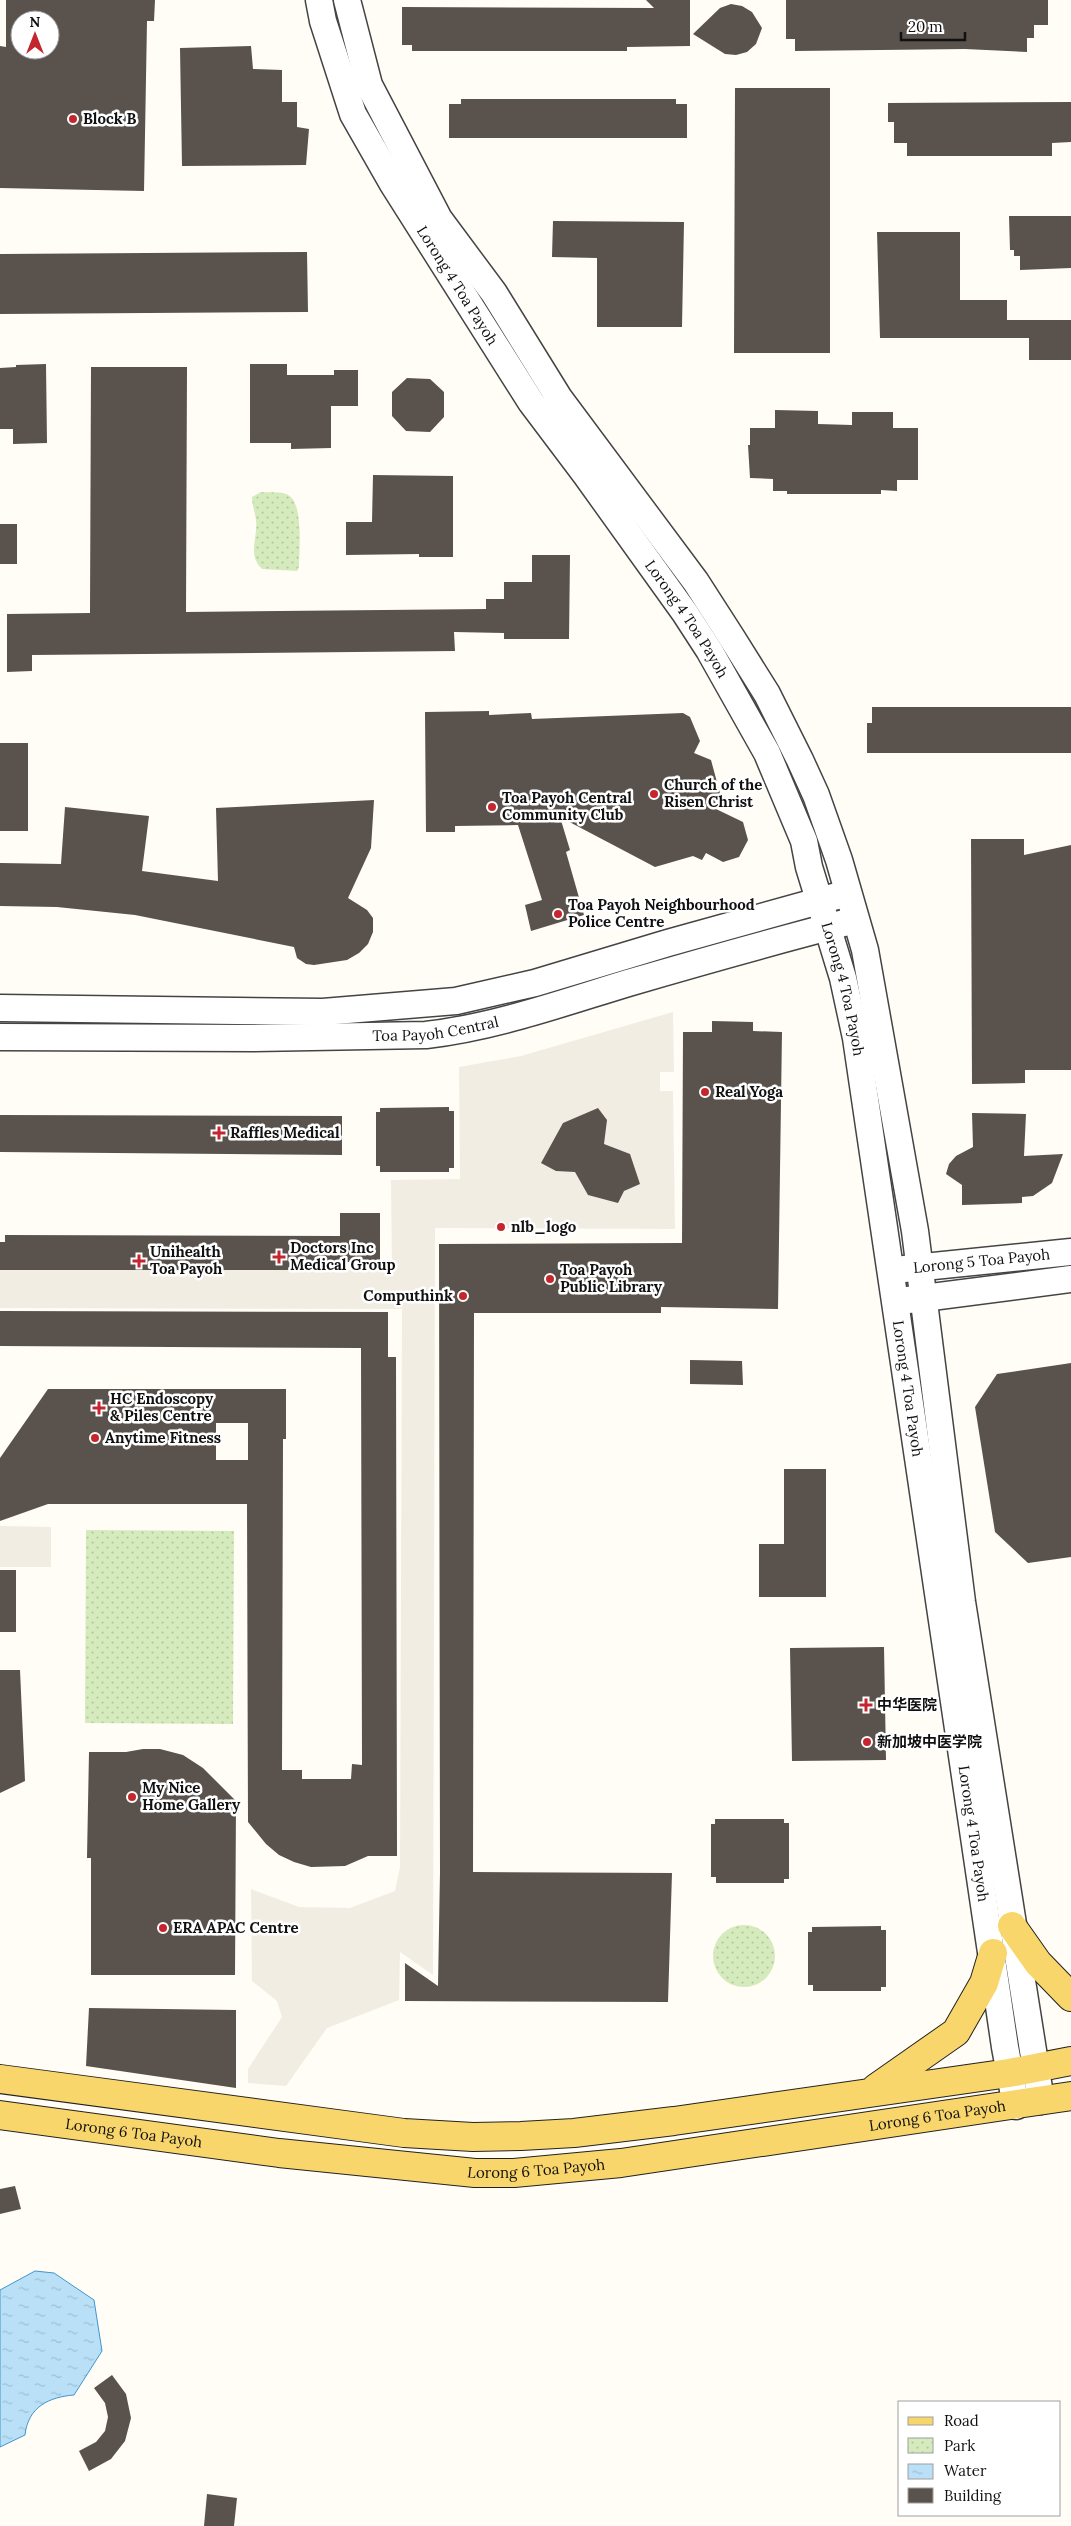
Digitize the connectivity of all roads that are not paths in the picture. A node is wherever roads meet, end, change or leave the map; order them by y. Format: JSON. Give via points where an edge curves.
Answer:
{"nodes":[{"id":1,"x":319,"y":0,"type":"edge"},
{"id":2,"x":347,"y":0,"type":"edge"},
{"id":3,"x":849,"y":893,"type":"junction"},
{"id":4,"x":820,"y":901,"type":"junction"},
{"id":5,"x":856,"y":920,"type":"junction"},
{"id":6,"x":828,"y":927,"type":"junction"},
{"id":7,"x":0,"y":1008,"type":"edge"},
{"id":8,"x":0,"y":1037,"type":"edge"},
{"id":9,"x":1071,"y":1252,"type":"edge"},
{"id":10,"x":920,"y":1267,"type":"junction"},
{"id":11,"x":891,"y":1270,"type":"junction"},
{"id":12,"x":1071,"y":1279,"type":"edge"},
{"id":13,"x":924,"y":1298,"type":"junction"},
{"id":14,"x":895,"y":1301,"type":"junction"},
{"id":15,"x":1012,"y":1926,"type":"junction"},
{"id":16,"x":993,"y":1954,"type":"junction"},
{"id":17,"x":1071,"y":1997,"type":"edge"},
{"id":18,"x":1071,"y":2061,"type":"edge"},
{"id":19,"x":1036,"y":2068,"type":"junction"},
{"id":20,"x":1009,"y":2073,"type":"junction"},
{"id":21,"x":0,"y":2079,"type":"edge"},
{"id":22,"x":868,"y":2093,"type":"junction"},
{"id":23,"x":1071,"y":2096,"type":"edge"},
{"id":24,"x":1028,"y":2104,"type":"junction"},
{"id":25,"x":0,"y":2115,"type":"edge"}],
"edges":[{"from":1,"to":4,"type":"street","name":"Lorong 4 Toa Payoh","via":[[353,114],[393,184],[531,402],[685,613],[753,727],[804,841]]},
{"from":2,"to":3,"type":"street","name":"Lorong 4 Toa Payoh","via":[[369,85],[439,219],[494,293],[558,398],[696,582],[767,694],[816,795]]},
{"from":3,"to":4,"type":"street","name":"Toa Payoh Central"},
{"from":3,"to":5,"type":"street","name":"Lorong 4 Toa Payoh"},
{"from":4,"to":6,"type":"street","name":"Lorong 4 Toa Payoh"},
{"from":4,"to":7,"type":"street","name":"Toa Payoh Central","via":[[535,983],[456,1001],[323,1012]]},
{"from":5,"to":6,"type":"street","name":"Toa Payoh Central"},
{"from":5,"to":10,"type":"street","name":"Lorong 4 Toa Payoh","via":[[865,950],[891,1083]]},
{"from":6,"to":8,"type":"street","name":"Toa Payoh Central","via":[[454,1032],[254,1038]]},
{"from":6,"to":11,"type":"street","name":"Lorong 4 Toa Payoh","via":[[856,1038]]},
{"from":9,"to":10,"type":"street","name":"Lorong 5 Toa Payoh"},
{"from":10,"to":11,"type":"street","name":"Lorong 5 Toa Payoh"},
{"from":10,"to":13,"type":"street","name":"Lorong 4 Toa Payoh"},
{"from":11,"to":14,"type":"street","name":"Lorong 4 Toa Payoh"},
{"from":12,"to":13,"type":"street","name":"Lorong 5 Toa Payoh"},
{"from":13,"to":14,"type":"street","name":"Lorong 5 Toa Payoh"},
{"from":13,"to":15,"type":"street","name":"Lorong 4 Toa Payoh","via":[[962,1602]]},
{"from":14,"to":16,"type":"street","name":"Lorong 4 Toa Payoh"},
{"from":15,"to":17,"type":"main road","via":[[1038,1963]]},
{"from":15,"to":19,"type":"street","name":"Lorong 4 Toa Payoh"},
{"from":16,"to":20,"type":"street","name":"Lorong 4 Toa Payoh"},
{"from":16,"to":22,"type":"main road","via":[[984,1983],[956,2032]]},
{"from":18,"to":19,"type":"main road"},
{"from":19,"to":20,"type":"main road"},
{"from":19,"to":24,"type":"street","name":"Lorong 4 Toa Payoh"},
{"from":20,"to":22,"type":"main road"},
{"from":20,"to":24,"type":"street","name":"Lorong 4 Toa Payoh"},
{"from":21,"to":22,"type":"main road","via":[[404,2133],[473,2137],[608,2129]]},
{"from":23,"to":24,"type":"main road","name":"Lorong 6 Toa Payoh"},
{"from":24,"to":25,"type":"main road","name":"Lorong 6 Toa Payoh","via":[[621,2163],[485,2173],[260,2151]]}]}
